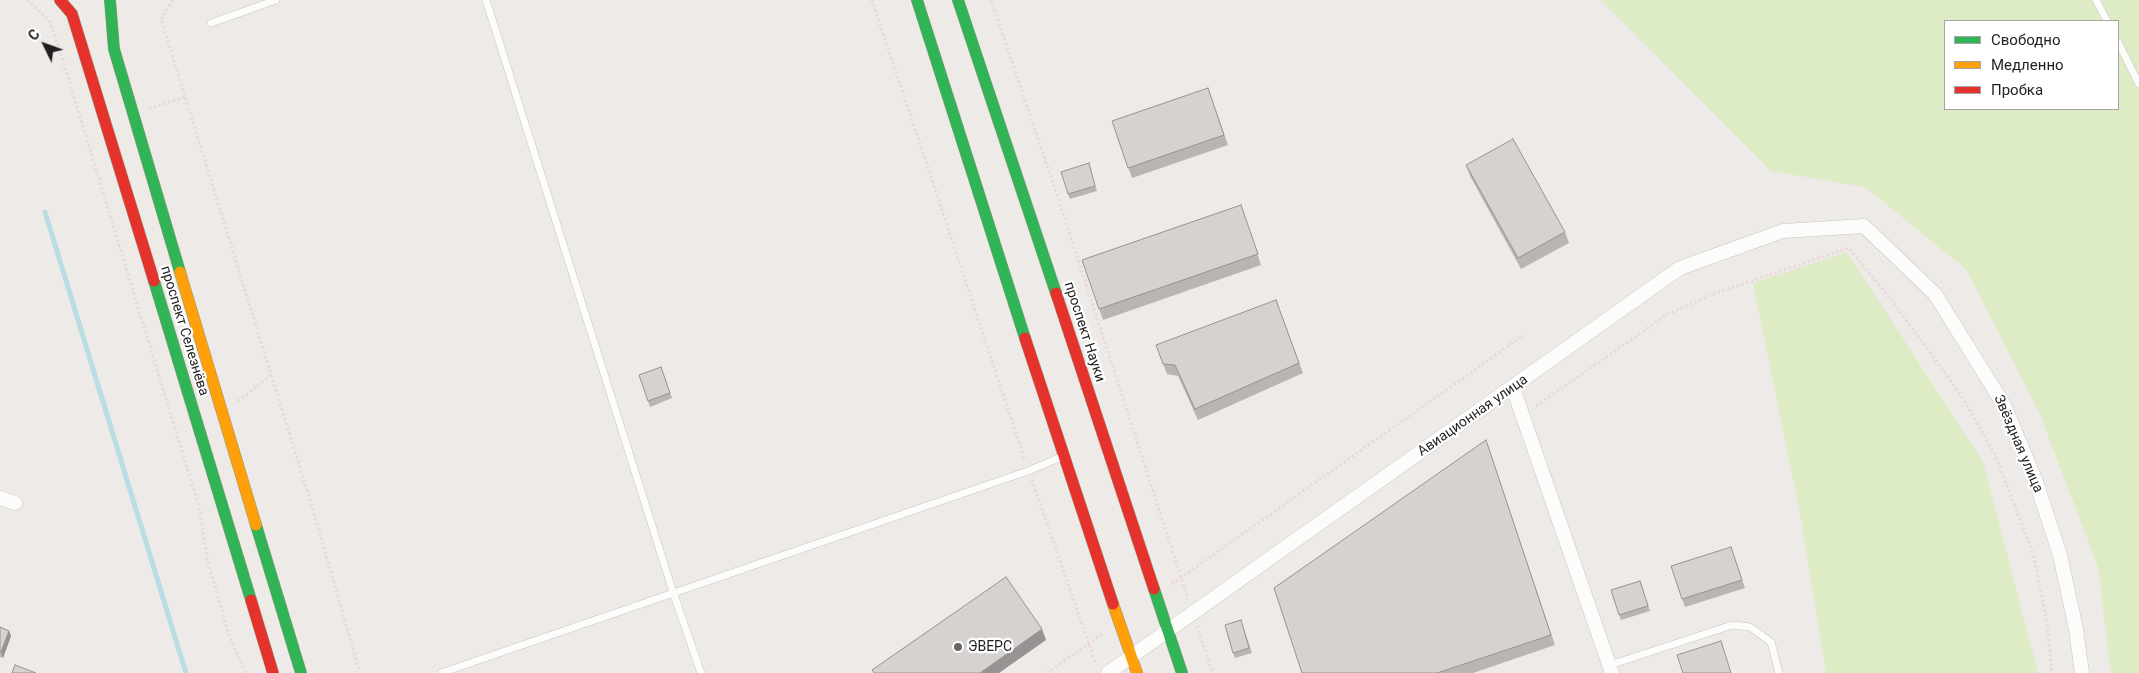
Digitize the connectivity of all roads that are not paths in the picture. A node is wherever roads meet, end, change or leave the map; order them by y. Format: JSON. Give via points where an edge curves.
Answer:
{"nodes":[{"id":1,"x":60,"y":0,"type":"edge"},
{"id":2,"x":110,"y":0,"type":"edge"},
{"id":3,"x":276,"y":0,"type":"edge"},
{"id":4,"x":486,"y":0,"type":"edge"},
{"id":5,"x":917,"y":0,"type":"edge"},
{"id":6,"x":958,"y":0,"type":"edge"},
{"id":7,"x":2096,"y":0,"type":"edge"},
{"id":8,"x":2106,"y":20,"type":"edge"},
{"id":9,"x":210,"y":23,"type":"dead end"},
{"id":10,"x":2119,"y":44,"type":"edge"},
{"id":11,"x":2139,"y":84,"type":"edge"},
{"id":12,"x":1864,"y":226,"type":"joint"},
{"id":13,"x":1513,"y":388,"type":"junction"},
{"id":14,"x":1063,"y":456,"type":"junction"},
{"id":15,"x":0,"y":498,"type":"edge"},
{"id":16,"x":15,"y":503,"type":"dead end"},
{"id":17,"x":673,"y":592,"type":"junction"},
{"id":18,"x":1168,"y":631,"type":"junction"},
{"id":19,"x":1132,"y":656,"type":"junction"},
{"id":20,"x":1611,"y":669,"type":"edge"},
{"id":21,"x":273,"y":673,"type":"edge"},
{"id":22,"x":301,"y":673,"type":"edge"},
{"id":23,"x":441,"y":673,"type":"edge"},
{"id":24,"x":701,"y":673,"type":"edge"},
{"id":25,"x":1108,"y":673,"type":"edge"},
{"id":26,"x":1137,"y":673,"type":"edge"},
{"id":27,"x":1182,"y":673,"type":"edge"},
{"id":28,"x":1779,"y":673,"type":"edge"},
{"id":29,"x":2082,"y":673,"type":"edge"}],
"edges":[{"from":1,"to":21,"type":"street","name":"проспект Селезнёва","via":[[72,14],[86,58]]},
{"from":2,"to":22,"type":"street","name":"проспект Селезнёва","via":[[114,49],[132,114]]},
{"from":3,"to":9,"type":"lane"},
{"from":4,"to":17,"type":"lane"},
{"from":5,"to":14,"type":"street"},
{"from":6,"to":18,"type":"street","name":"проспект Науки"},
{"from":7,"to":8,"type":"lane"},
{"from":10,"to":11,"type":"lane"},
{"from":12,"to":13,"type":"street","name":"Авиационная улица","via":[[1783,231],[1680,268]]},
{"from":12,"to":29,"type":"street","name":"Звёздная улица","via":[[1935,294],[2004,405],[2035,479],[2060,556]]},
{"from":13,"to":18,"type":"street","name":"Авиационная улица"},
{"from":13,"to":20,"type":"street"},
{"from":14,"to":17,"type":"lane","via":[[1028,471]]},
{"from":14,"to":19,"type":"street"},
{"from":15,"to":16,"type":"street"},
{"from":17,"to":23,"type":"lane"},
{"from":17,"to":24,"type":"lane"},
{"from":18,"to":19,"type":"street","name":"Авиационная улица"},
{"from":18,"to":27,"type":"street","name":"проспект Науки"},
{"from":19,"to":25,"type":"street","name":"Авиационная улица"},
{"from":19,"to":26,"type":"street"},
{"from":20,"to":28,"type":"lane","via":[[1732,625],[1750,627],[1771,642]]}]}
